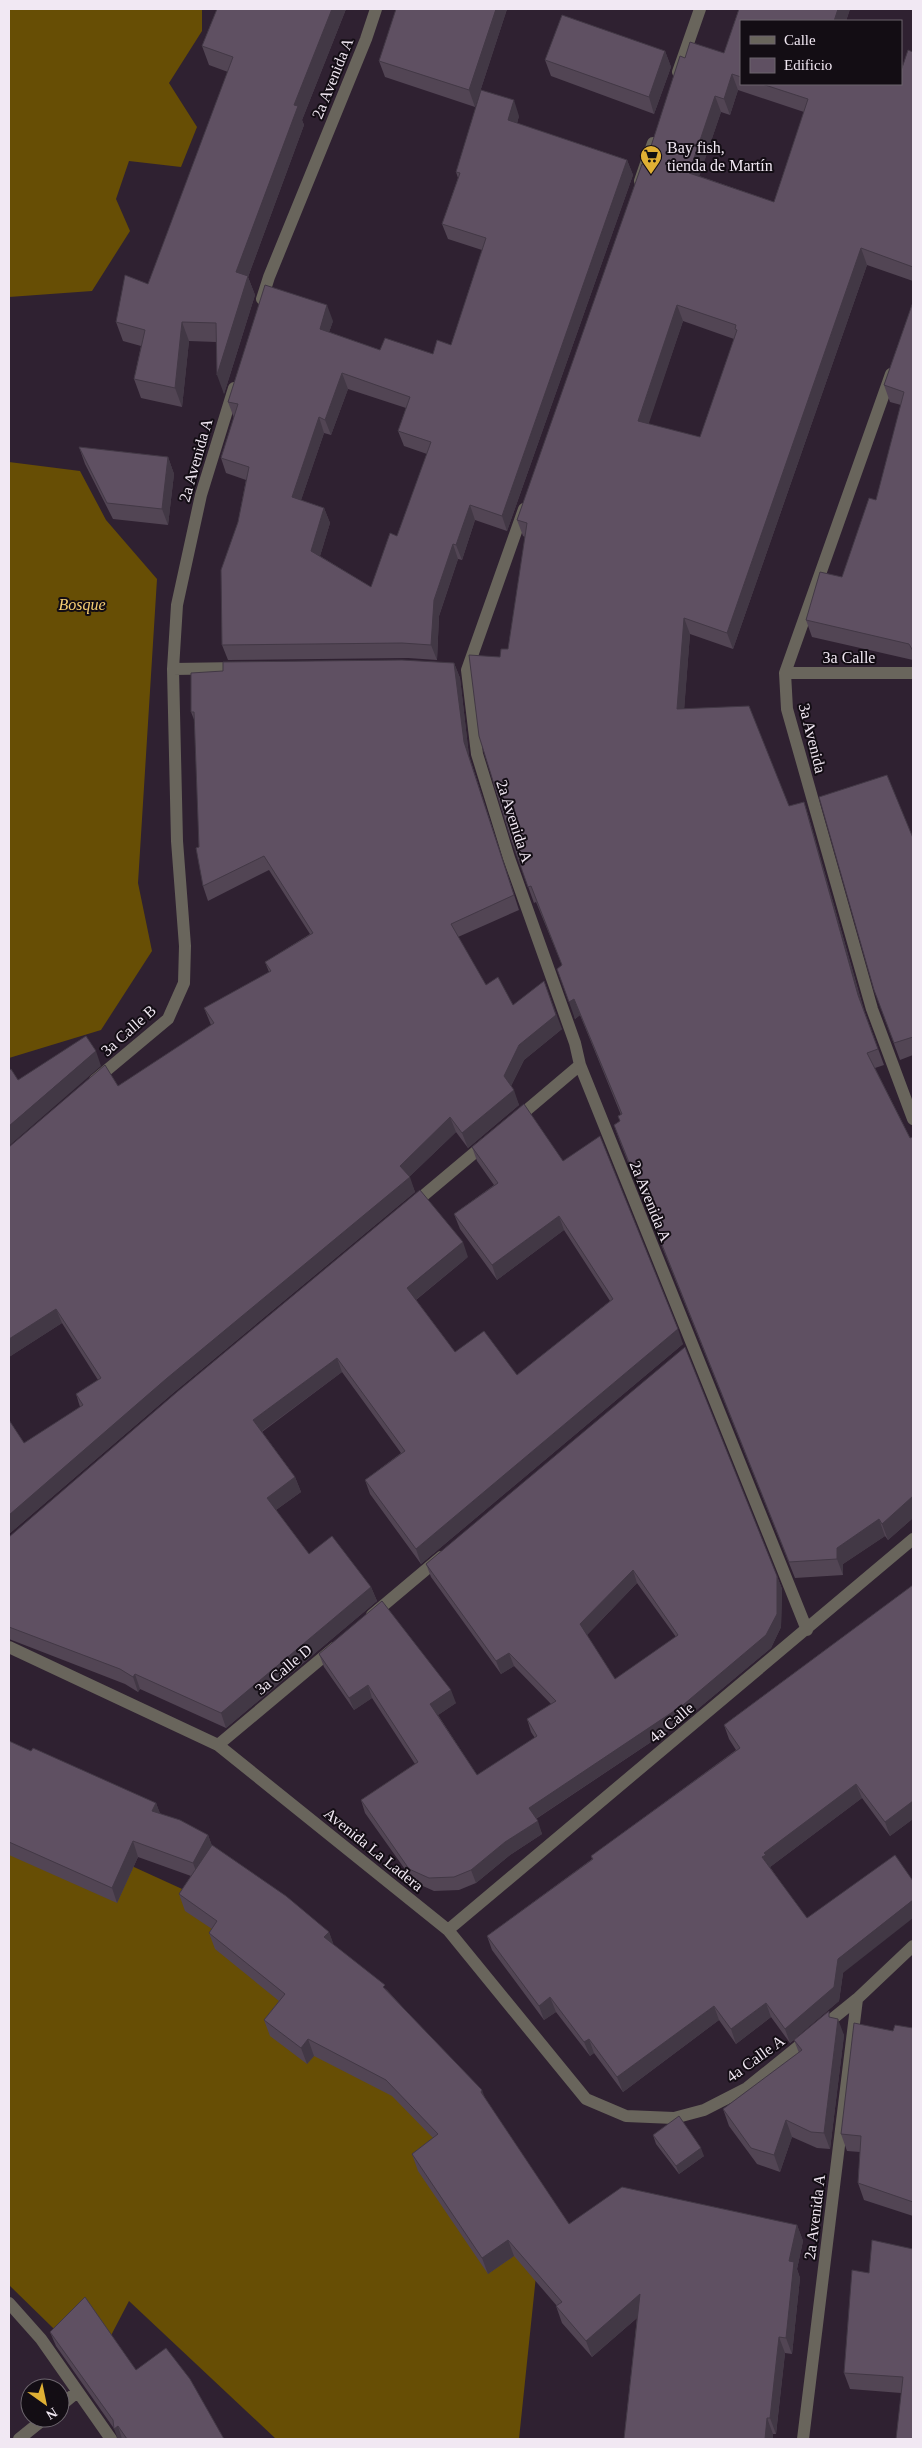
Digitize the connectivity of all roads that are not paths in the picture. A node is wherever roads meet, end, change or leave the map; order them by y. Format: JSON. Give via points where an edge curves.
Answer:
{"nodes":[{"id":1,"x":376,"y":9,"type":"edge"},
{"id":2,"x":700,"y":9,"type":"edge"},
{"id":3,"x":674,"y":83,"type":"edge"},
{"id":4,"x":658,"y":130,"type":"edge"},
{"id":5,"x":635,"y":195,"type":"edge"},
{"id":6,"x":257,"y":315,"type":"edge"},
{"id":7,"x":897,"y":357,"type":"edge"},
{"id":8,"x":239,"y":372,"type":"edge"},
{"id":9,"x":530,"y":493,"type":"edge"},
{"id":10,"x":251,"y":668,"type":"edge"},
{"id":11,"x":173,"y":669,"type":"junction"},
{"id":12,"x":785,"y":673,"type":"junction"},
{"id":13,"x":913,"y":673,"type":"edge"},
{"id":14,"x":185,"y":946,"type":"joint"},
{"id":15,"x":580,"y":1065,"type":"junction"},
{"id":16,"x":83,"y":1091,"type":"edge"},
{"id":17,"x":913,"y":1119,"type":"edge"},
{"id":18,"x":398,"y":1217,"type":"edge"},
{"id":19,"x":913,"y":1539,"type":"edge"},
{"id":20,"x":455,"y":1546,"type":"edge"},
{"id":21,"x":363,"y":1623,"type":"edge"},
{"id":22,"x":807,"y":1630,"type":"junction"},
{"id":23,"x":340,"y":1642,"type":"edge"},
{"id":24,"x":9,"y":1648,"type":"edge"},
{"id":25,"x":218,"y":1745,"type":"junction"},
{"id":26,"x":448,"y":1930,"type":"junction"},
{"id":27,"x":913,"y":1946,"type":"edge"},
{"id":28,"x":857,"y":1999,"type":"junction"},
{"id":29,"x":674,"y":2118,"type":"joint"},
{"id":30,"x":9,"y":2303,"type":"edge"},
{"id":31,"x":77,"y":2392,"type":"junction"},
{"id":32,"x":70,"y":2398,"type":"edge"},
{"id":33,"x":33,"y":2428,"type":"edge"},
{"id":34,"x":19,"y":2439,"type":"edge"},
{"id":35,"x":111,"y":2439,"type":"edge"},
{"id":36,"x":803,"y":2439,"type":"edge"}],
"edges":[{"from":1,"to":6,"type":"street","name":"2a Avenida A","via":[[269,277]]},
{"from":2,"to":3,"type":"street"},
{"from":4,"to":5,"type":"street"},
{"from":7,"to":12,"type":"street","name":"3a Avenida"},
{"from":8,"to":11,"type":"street","name":"2a Avenida A","via":[[201,495],[177,605]]},
{"from":9,"to":15,"type":"street","name":"2a Avenida A","via":[[462,670],[477,754]]},
{"from":10,"to":11,"type":"street"},
{"from":11,"to":14,"type":"street","name":"2a Avenida A","via":[[177,841]]},
{"from":12,"to":13,"type":"street","name":"3a Calle"},
{"from":12,"to":17,"type":"street","name":"3a Avenida","via":[[787,709],[872,1009]]},
{"from":14,"to":16,"type":"street","name":"3a Calle B","via":[[184,983],[168,1019]]},
{"from":15,"to":18,"type":"street"},
{"from":15,"to":22,"type":"street","name":"2a Avenida A","via":[[688,1350]]},
{"from":19,"to":22,"type":"street","name":"4a Calle"},
{"from":20,"to":21,"type":"street"},
{"from":22,"to":26,"type":"street","name":"4a Calle"},
{"from":23,"to":25,"type":"street","name":"3a Calle D"},
{"from":24,"to":25,"type":"street","name":"Avenida La Ladera"},
{"from":25,"to":26,"type":"street","name":"Avenida La Ladera"},
{"from":26,"to":29,"type":"street","name":"Avenida La Ladera","via":[[586,2099],[626,2116]]},
{"from":27,"to":28,"type":"street","name":"4a Calle A"},
{"from":28,"to":29,"type":"street","name":"4a Calle A","via":[[747,2088],[704,2110]]},
{"from":28,"to":36,"type":"street","name":"2a Avenida A"},
{"from":30,"to":31,"type":"street","via":[[41,2339]]},
{"from":31,"to":32,"type":"street"},
{"from":31,"to":35,"type":"street"},
{"from":33,"to":34,"type":"street"}]}
